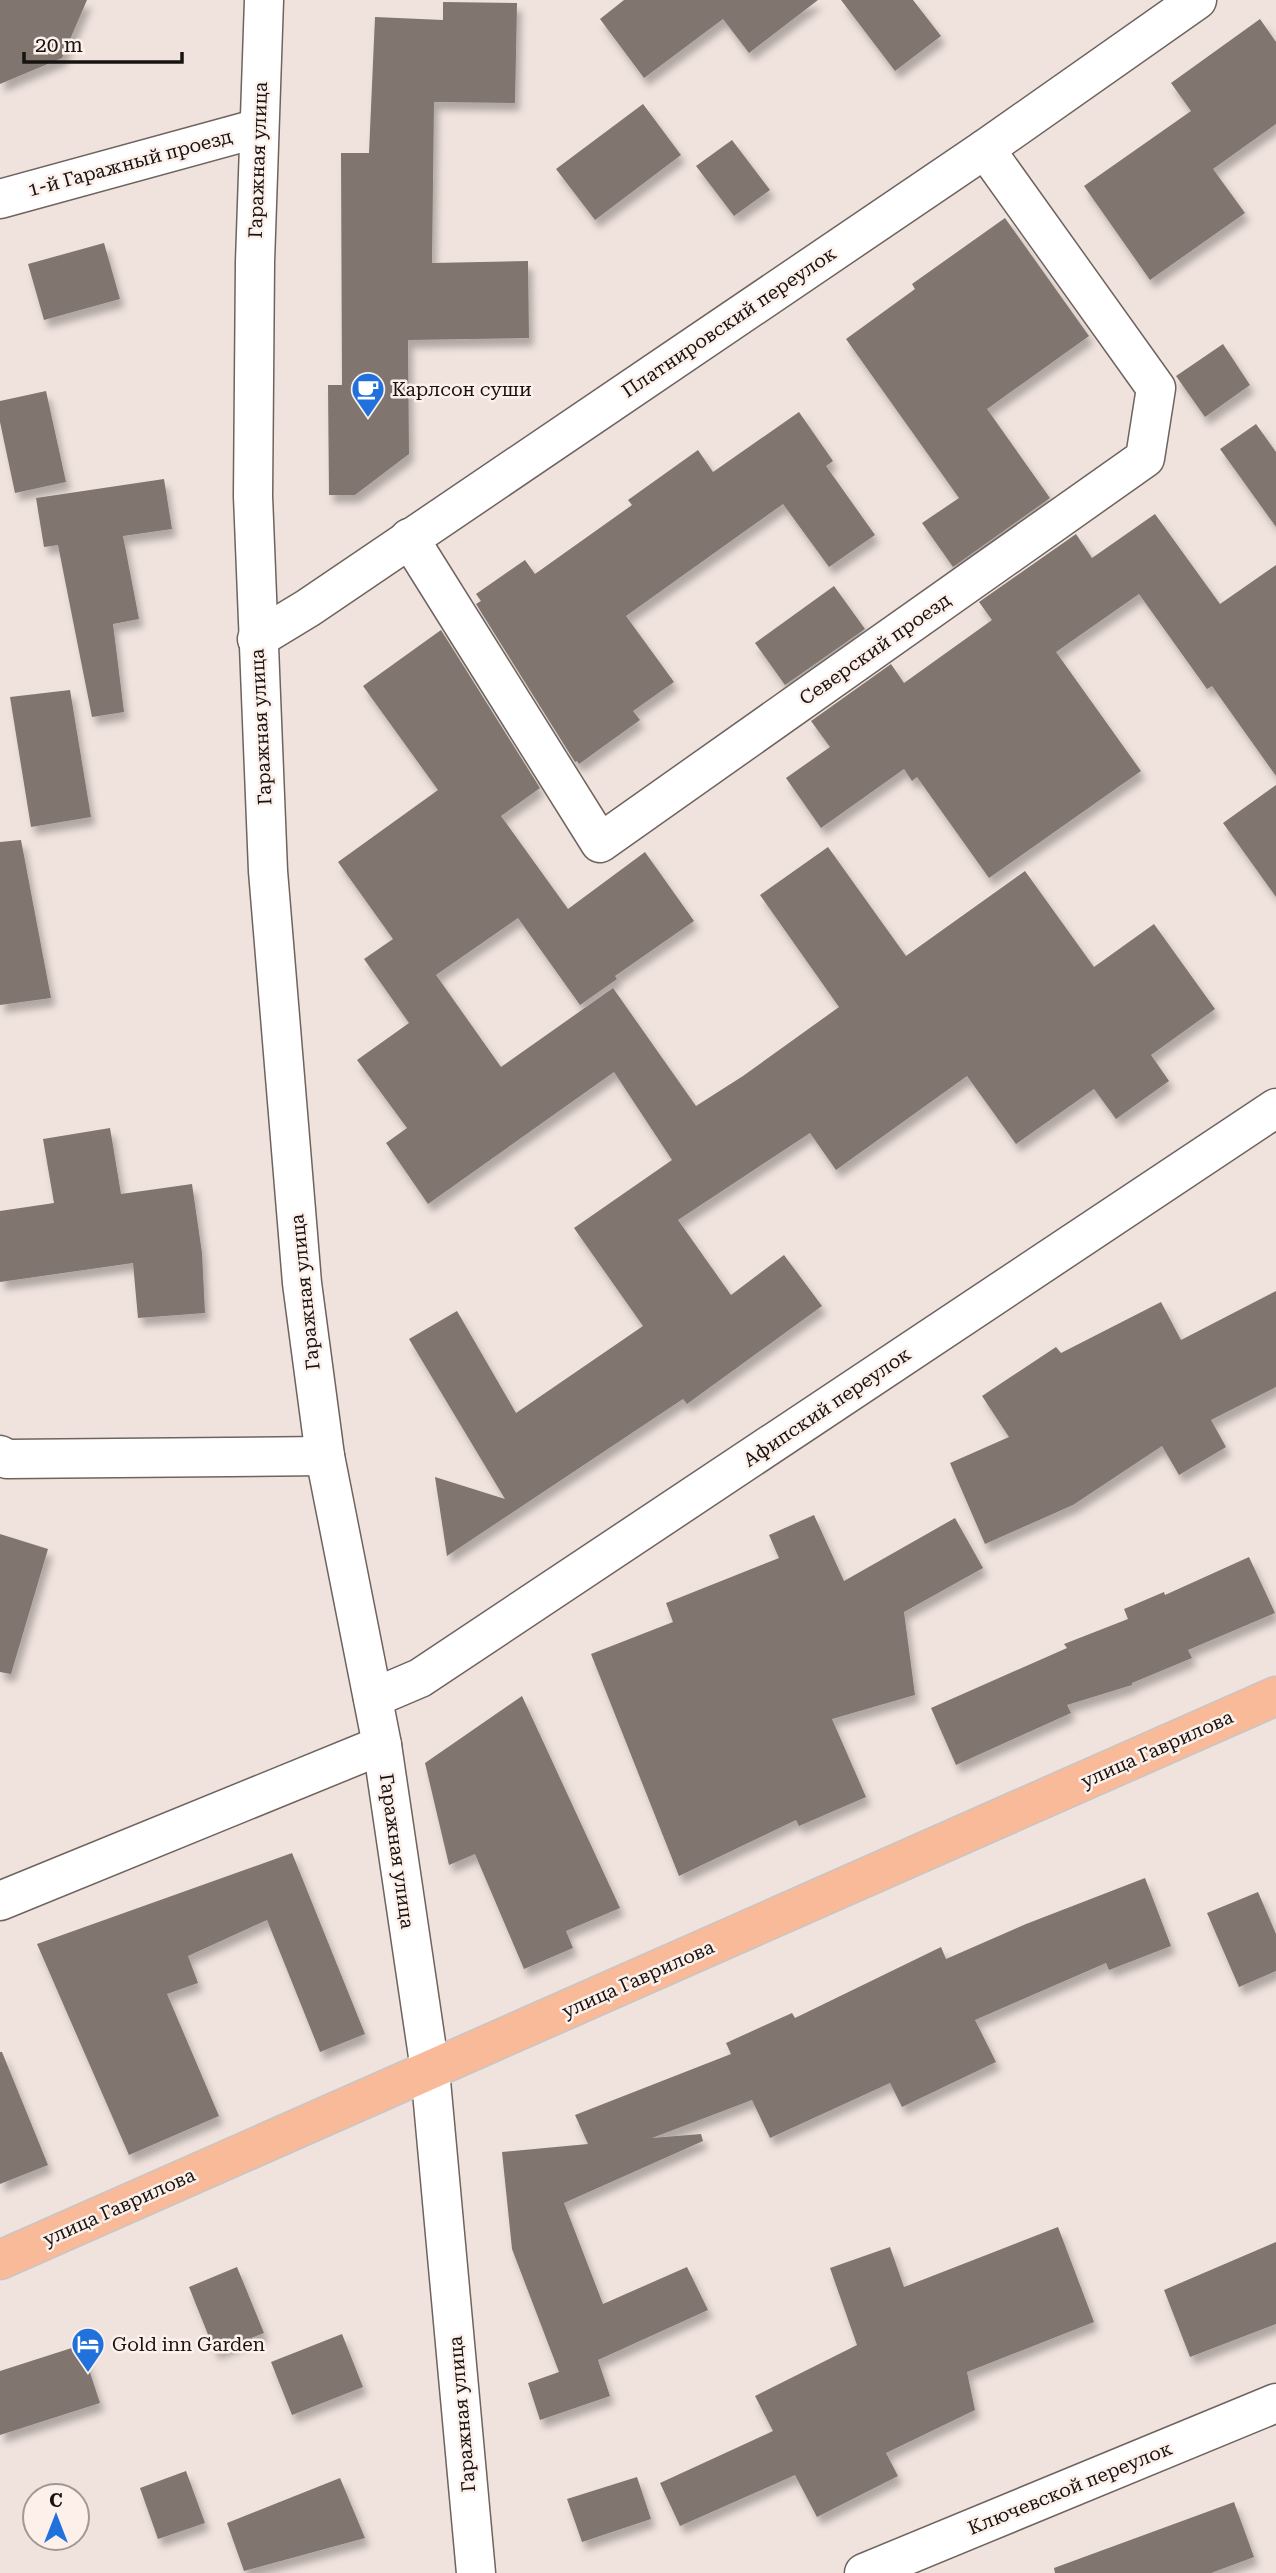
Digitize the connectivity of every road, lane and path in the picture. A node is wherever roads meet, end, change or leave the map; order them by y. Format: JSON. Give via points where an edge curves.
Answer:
{"nodes":[{"id":1,"x":264,"y":0,"type":"edge"},
{"id":2,"x":1197,"y":0,"type":"edge"},
{"id":3,"x":259,"y":128,"type":"junction"},
{"id":4,"x":985,"y":149,"type":"junction"},
{"id":5,"x":0,"y":199,"type":"edge"},
{"id":6,"x":409,"y":538,"type":"junction"},
{"id":7,"x":257,"y":639,"type":"junction"},
{"id":8,"x":1276,"y":1108,"type":"edge"},
{"id":9,"x":0,"y":1455,"type":"edge"},
{"id":10,"x":324,"y":1457,"type":"junction"},
{"id":11,"x":1276,"y":1696,"type":"edge"},
{"id":12,"x":373,"y":1698,"type":"junction"},
{"id":13,"x":382,"y":1745,"type":"junction"},
{"id":14,"x":0,"y":1901,"type":"edge"},
{"id":15,"x":430,"y":2070,"type":"junction"},
{"id":16,"x":0,"y":2260,"type":"edge"},
{"id":17,"x":1276,"y":2403,"type":"edge"},
{"id":18,"x":476,"y":2573,"type":"edge"},
{"id":19,"x":864,"y":2573,"type":"edge"}],
"edges":[{"from":1,"to":3,"type":"street","name":"Гаражная улица"},
{"from":2,"to":4,"type":"street","name":"Платнировский переулок"},
{"from":3,"to":5,"type":"street","name":"1-й Гаражный проезд"},
{"from":3,"to":7,"type":"street","name":"Гаражная улица","via":[[253,496]]},
{"from":4,"to":6,"type":"street","name":"Платнировский переулок"},
{"from":4,"to":6,"type":"street","name":"Северский проезд","via":[[1157,388],[1145,458],[600,843]]},
{"from":6,"to":7,"type":"street","name":"Платнировский переулок"},
{"from":7,"to":10,"type":"street","name":"Гаражная улица","via":[[268,871],[302,1283]]},
{"from":8,"to":12,"type":"street","name":"Афипский переулок","via":[[420,1678]]},
{"from":9,"to":10,"type":"street","via":[[7,1459]]},
{"from":10,"to":12,"type":"street","name":"Гаражная улица"},
{"from":11,"to":15,"type":"main road","name":"улица Гаврилова"},
{"from":12,"to":13,"type":"street","name":"Гаражная улица"},
{"from":13,"to":14,"type":"street"},
{"from":13,"to":15,"type":"street","name":"Гаражная улица"},
{"from":15,"to":16,"type":"main road","name":"улица Гаврилова"},
{"from":15,"to":18,"type":"street","name":"Гаражная улица"},
{"from":17,"to":19,"type":"street","name":"Ключевской переулок"}]}
